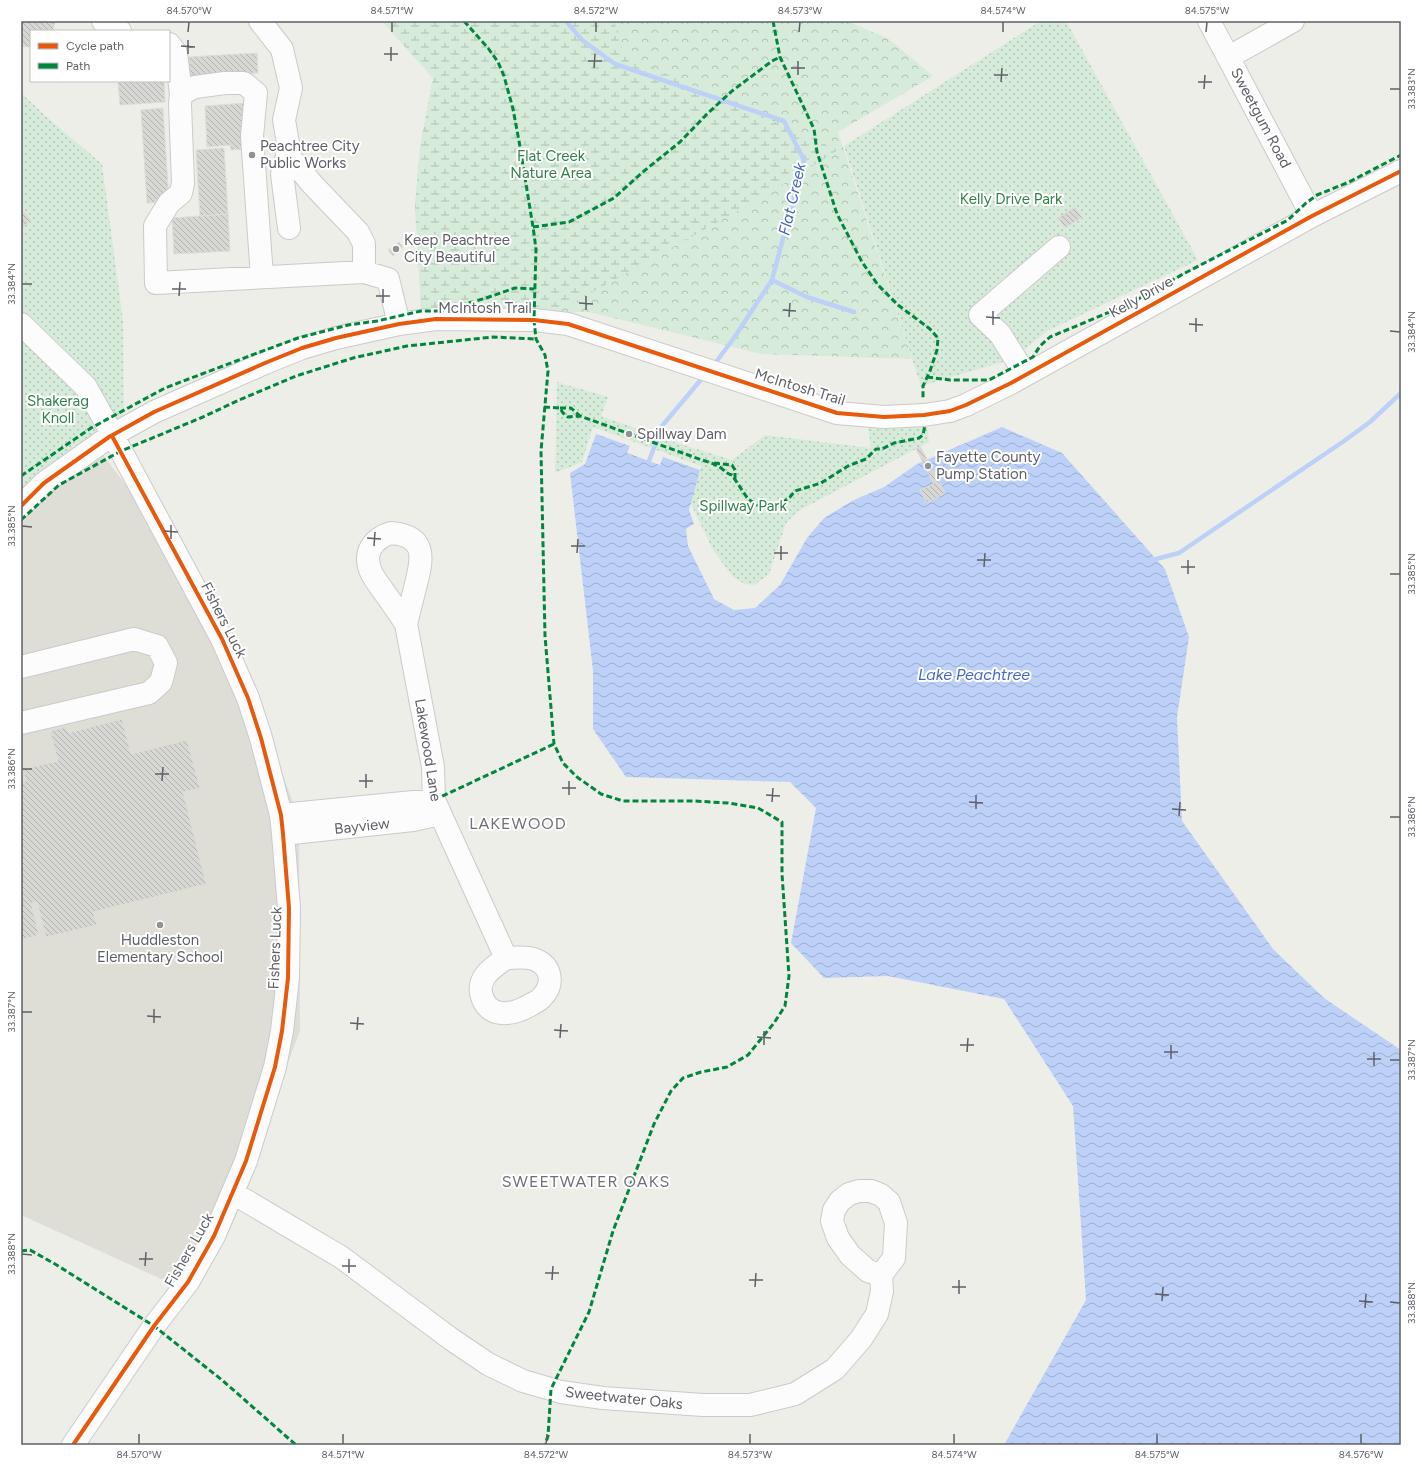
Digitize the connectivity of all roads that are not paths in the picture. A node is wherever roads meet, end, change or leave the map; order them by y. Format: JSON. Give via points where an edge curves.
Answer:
{"nodes":[{"id":1,"x":103,"y":21,"type":"edge"},
{"id":2,"x":260,"y":21,"type":"edge"},
{"id":3,"x":1209,"y":21,"type":"edge"},
{"id":4,"x":1293,"y":21,"type":"edge"},
{"id":5,"x":117,"y":30,"type":"edge"},
{"id":6,"x":170,"y":45,"type":"edge"},
{"id":7,"x":1229,"y":57,"type":"junction"},
{"id":8,"x":181,"y":94,"type":"junction"},
{"id":9,"x":287,"y":154,"type":"junction"},
{"id":10,"x":1401,"y":171,"type":"edge"},
{"id":11,"x":1312,"y":216,"type":"junction"},
{"id":12,"x":289,"y":228,"type":"dead end"},
{"id":13,"x":1059,"y":247,"type":"dead end"},
{"id":14,"x":364,"y":272,"type":"junction"},
{"id":15,"x":262,"y":277,"type":"junction"},
{"id":16,"x":21,"y":324,"type":"edge"},
{"id":17,"x":399,"y":324,"type":"junction"},
{"id":18,"x":1025,"y":374,"type":"junction"},
{"id":19,"x":884,"y":417,"type":"joint"},
{"id":20,"x":112,"y":436,"type":"junction"},
{"id":21,"x":21,"y":506,"type":"edge"},
{"id":22,"x":406,"y":624,"type":"dead end"},
{"id":23,"x":21,"y":667,"type":"edge"},
{"id":24,"x":21,"y":723,"type":"edge"},
{"id":25,"x":437,"y":807,"type":"junction"},
{"id":26,"x":282,"y":825,"type":"junction"},
{"id":27,"x":506,"y":958,"type":"dead end"},
{"id":28,"x":232,"y":1193,"type":"junction"},
{"id":29,"x":881,"y":1275,"type":"dead end"},
{"id":30,"x":74,"y":1445,"type":"edge"}],
"edges":[{"from":1,"to":5,"type":"street"},
{"from":2,"to":9,"type":"street","via":[[282,49],[291,88],[284,120]]},
{"from":3,"to":7,"type":"street","name":"Sweetgum Road"},
{"from":4,"to":7,"type":"street"},
{"from":6,"to":8,"type":"street","via":[[176,53]]},
{"from":7,"to":11,"type":"street","name":"Sweetgum Road"},
{"from":8,"to":15,"type":"street","via":[[195,87],[225,83],[244,83],[256,93],[252,136]]},
{"from":8,"to":15,"type":"street","via":[[183,183],[181,193],[169,203],[155,226],[156,283]]},
{"from":9,"to":12,"type":"street","via":[[282,174]]},
{"from":9,"to":14,"type":"street","via":[[358,232],[364,244]]},
{"from":10,"to":11,"type":"street","name":"Kelly Drive"},
{"from":11,"to":18,"type":"street","name":"Kelly Drive"},
{"from":13,"to":18,"type":"street","via":[[980,315],[1000,334]]},
{"from":14,"to":15,"type":"street"},
{"from":14,"to":17,"type":"street","via":[[388,279]]},
{"from":16,"to":20,"type":"street","name":"Fishers Luck","via":[[86,387]]},
{"from":17,"to":19,"type":"street","name":"McIntosh Trail","via":[[436,319],[534,320],[568,324],[837,413]]},
{"from":17,"to":20,"type":"street","name":"McIntosh Trail","via":[[302,348],[154,412]]},
{"from":18,"to":19,"type":"street","name":"Kelly Drive","via":[[984,397],[950,411]]},
{"from":20,"to":21,"type":"street","name":"McIntosh Trail","via":[[44,483]]},
{"from":20,"to":26,"type":"street","name":"Fishers Luck","via":[[222,639],[248,698],[261,738]]},
{"from":22,"to":25,"type":"street","name":"Lakewood Lane","via":[[433,767]]},
{"from":23,"to":24,"type":"street","via":[[134,639],[157,646],[166,663],[161,682],[149,693]]},
{"from":25,"to":26,"type":"street","name":"Bayview"},
{"from":25,"to":27,"type":"street","name":"Lakewood Lane"},
{"from":26,"to":28,"type":"street","name":"Fishers Luck","via":[[289,908],[288,978],[282,1031],[260,1119]]},
{"from":28,"to":29,"type":"street","name":"Sweetwater Oaks","via":[[341,1257],[488,1364],[523,1381],[561,1392],[603,1398],[703,1405],[750,1405],[795,1394],[835,1369],[861,1339],[877,1314],[882,1291]]},
{"from":28,"to":30,"type":"street","name":"Fishers Luck","via":[[214,1236],[188,1282],[154,1326]]}]}
